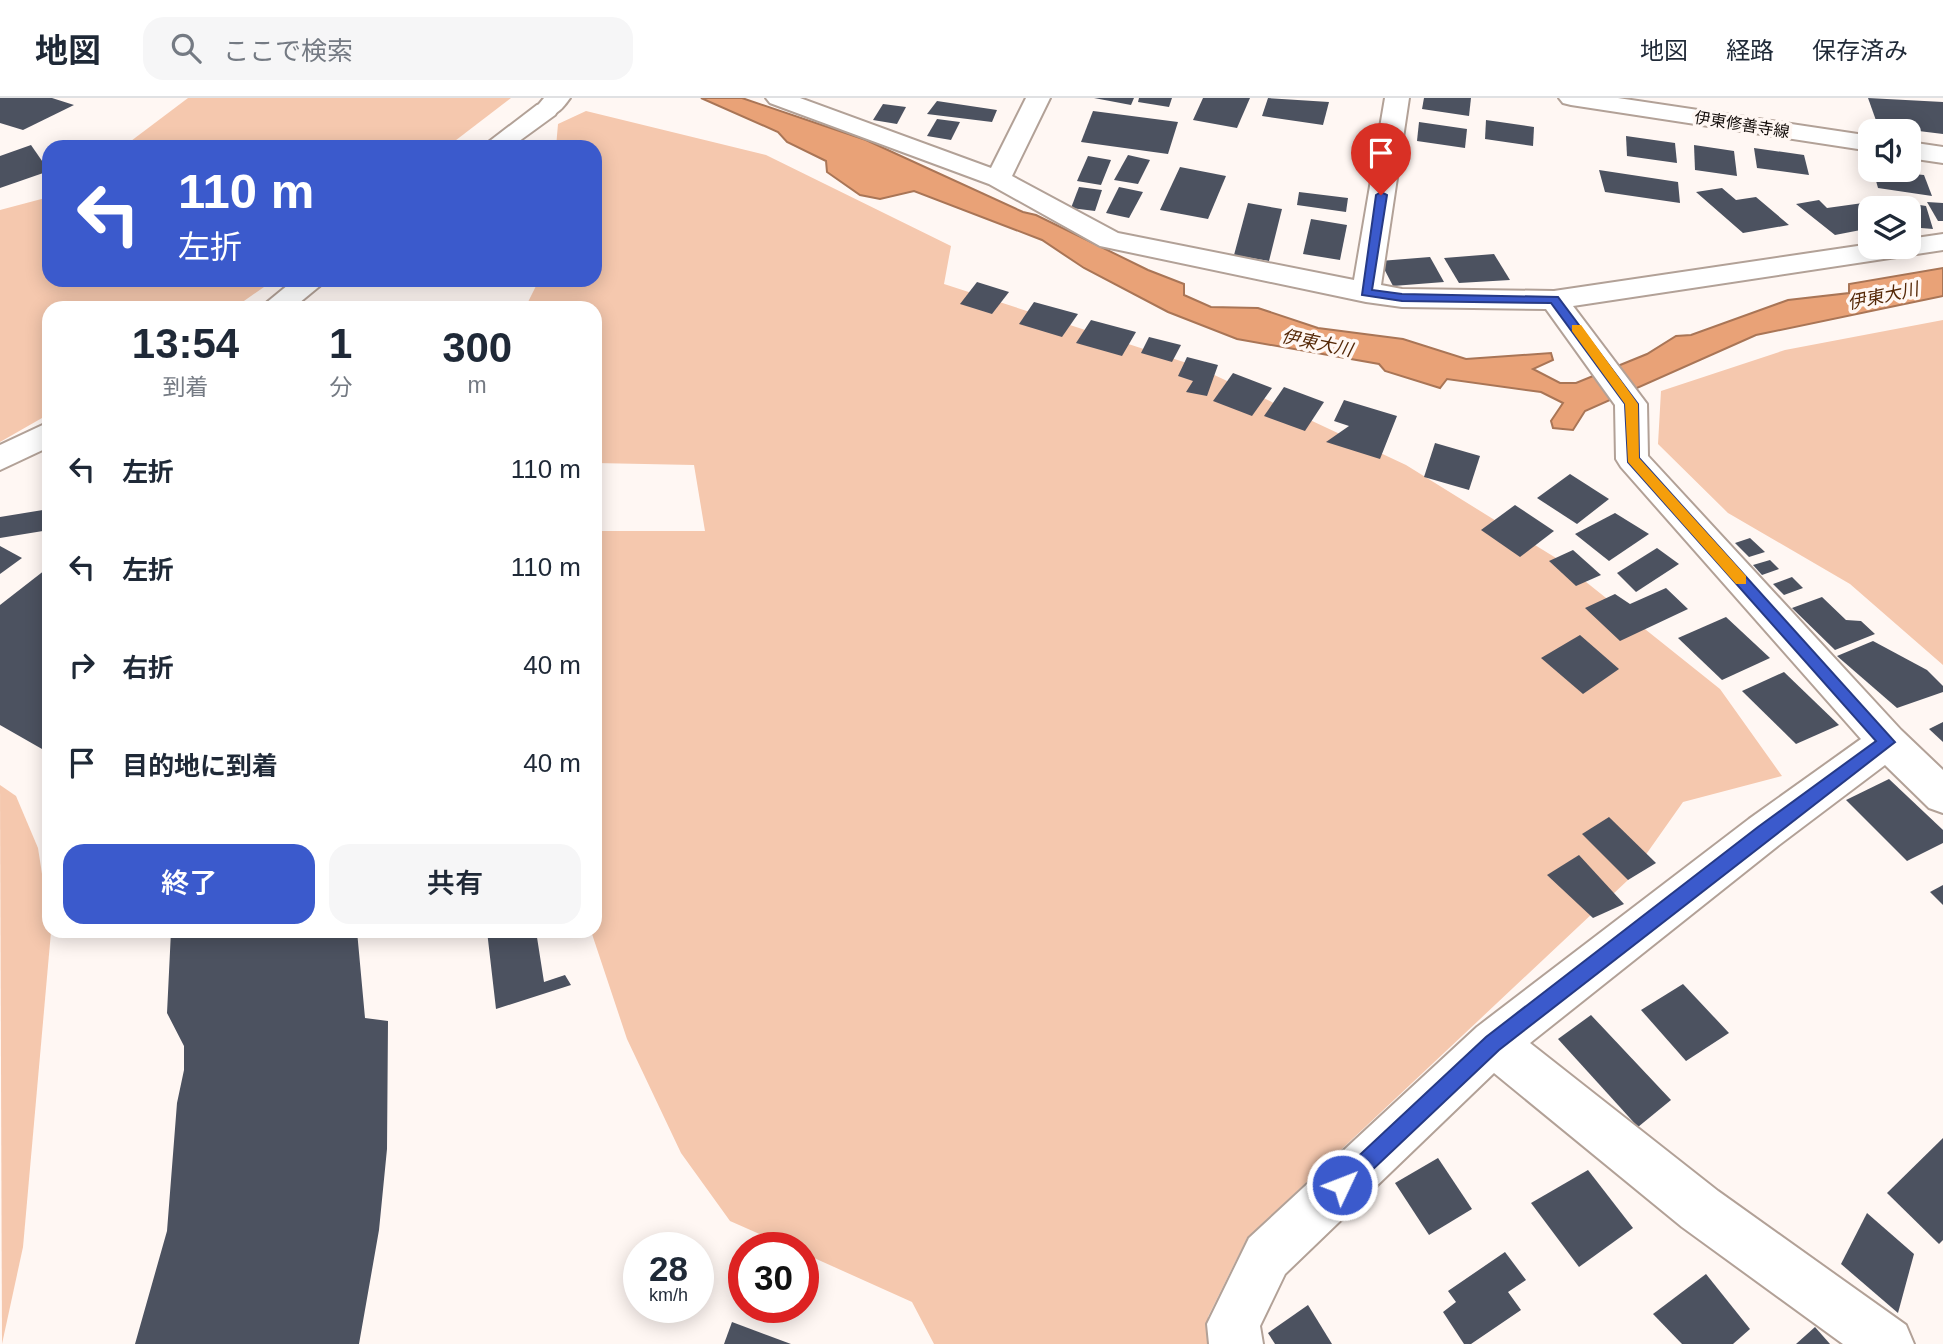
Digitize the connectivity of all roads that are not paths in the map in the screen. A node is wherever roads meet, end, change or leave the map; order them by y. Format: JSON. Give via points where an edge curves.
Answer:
{"nodes":[{"id":1,"x":778,"y":98,"type":"edge"},
{"id":2,"x":1038,"y":98,"type":"edge"},
{"id":3,"x":1396,"y":98,"type":"edge"},
{"id":4,"x":1571,"y":98,"type":"edge"},
{"id":5,"x":552,"y":104,"type":"edge"},
{"id":6,"x":504,"y":140,"type":"edge"},
{"id":7,"x":1858,"y":142,"type":"edge"},
{"id":8,"x":1921,"y":152,"type":"edge"},
{"id":9,"x":1943,"y":155,"type":"edge"},
{"id":10,"x":998,"y":179,"type":"junction"},
{"id":11,"x":1943,"y":243,"type":"edge"},
{"id":12,"x":303,"y":287,"type":"edge"},
{"id":13,"x":1366,"y":293,"type":"junction"},
{"id":14,"x":284,"y":301,"type":"edge"},
{"id":15,"x":1563,"y":311,"type":"junction"},
{"id":16,"x":42,"y":437,"type":"edge"},
{"id":17,"x":0,"y":459,"type":"edge"},
{"id":18,"x":1887,"y":742,"type":"junction"},
{"id":19,"x":1943,"y":796,"type":"edge"},
{"id":20,"x":1493,"y":1043,"type":"junction"},
{"id":21,"x":1236,"y":1344,"type":"edge"},
{"id":22,"x":1887,"y":1344,"type":"edge"}],
"edges":[{"from":1,"to":10,"type":"street"},
{"from":2,"to":10,"type":"street"},
{"from":3,"to":13,"type":"street"},
{"from":4,"to":7,"type":"street","name":"伊東修善寺線"},
{"from":5,"to":6,"type":"street"},
{"from":8,"to":9,"type":"street"},
{"from":10,"to":13,"type":"street","via":[[1110,240]]},
{"from":11,"to":15,"type":"street"},
{"from":12,"to":14,"type":"street"},
{"from":13,"to":15,"type":"street"},
{"from":15,"to":18,"type":"street","via":[[1631,404],[1632,459]]},
{"from":16,"to":17,"type":"street"},
{"from":18,"to":19,"type":"street"},
{"from":18,"to":20,"type":"street"},
{"from":20,"to":21,"type":"street","via":[[1267,1256],[1233,1324]]},
{"from":20,"to":22,"type":"street","via":[[1699,1209]]}]}
